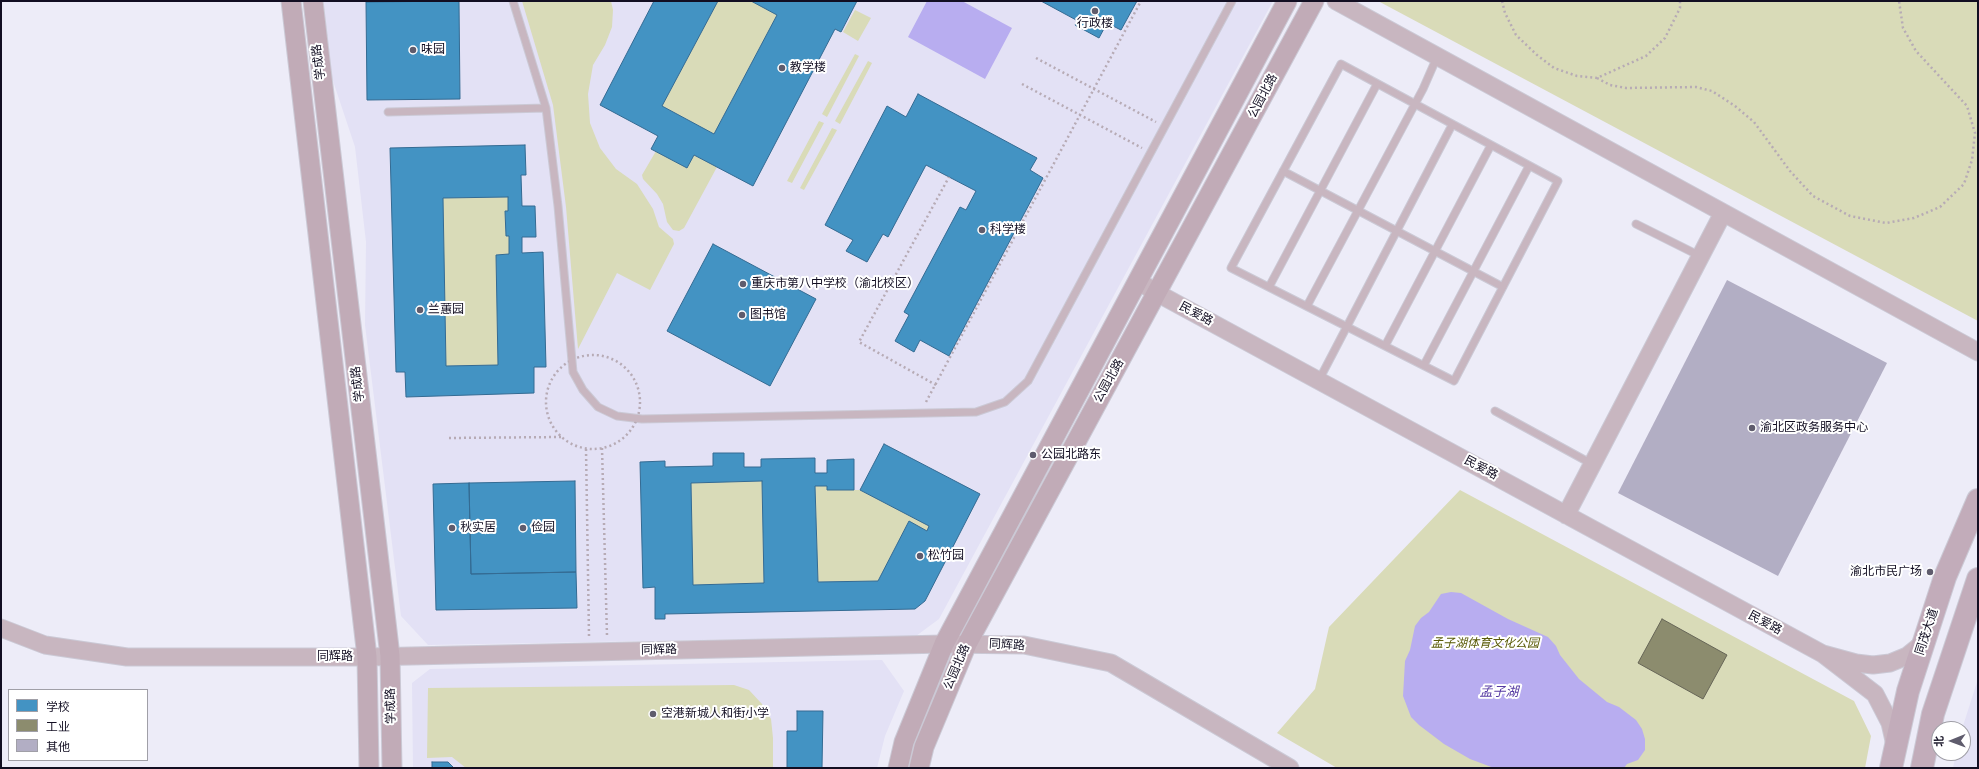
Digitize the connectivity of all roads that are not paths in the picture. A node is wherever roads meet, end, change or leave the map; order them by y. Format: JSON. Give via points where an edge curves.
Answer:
{"nodes":[{"id":1,"x":291,"y":1,"type":"edge"},
{"id":2,"x":313,"y":1,"type":"edge"},
{"id":3,"x":513,"y":1,"type":"edge"},
{"id":4,"x":1232,"y":1,"type":"edge"},
{"id":5,"x":1287,"y":1,"type":"edge"},
{"id":6,"x":1314,"y":1,"type":"edge"},
{"id":7,"x":1336,"y":1,"type":"edge"},
{"id":8,"x":1437,"y":57,"type":"junction"},
{"id":9,"x":1377,"y":84,"type":"junction"},
{"id":10,"x":1415,"y":104,"type":"junction"},
{"id":11,"x":546,"y":108,"type":"junction"},
{"id":12,"x":388,"y":112,"type":"dead end"},
{"id":13,"x":1452,"y":125,"type":"junction"},
{"id":14,"x":1490,"y":145,"type":"junction"},
{"id":15,"x":1529,"y":166,"type":"junction"},
{"id":16,"x":1283,"y":171,"type":"junction"},
{"id":17,"x":1320,"y":190,"type":"junction"},
{"id":18,"x":1358,"y":210,"type":"junction"},
{"id":19,"x":1723,"y":213,"type":"junction"},
{"id":20,"x":1636,"y":224,"type":"dead end"},
{"id":21,"x":1397,"y":230,"type":"junction"},
{"id":22,"x":1436,"y":250,"type":"junction"},
{"id":23,"x":1700,"y":256,"type":"junction"},
{"id":24,"x":1474,"y":271,"type":"junction"},
{"id":25,"x":1138,"y":281,"type":"junction"},
{"id":26,"x":1268,"y":287,"type":"junction"},
{"id":27,"x":1503,"y":287,"type":"junction"},
{"id":28,"x":1157,"y":293,"type":"junction"},
{"id":29,"x":1307,"y":306,"type":"junction"},
{"id":30,"x":1346,"y":327,"type":"junction"},
{"id":31,"x":1385,"y":346,"type":"junction"},
{"id":32,"x":1978,"y":352,"type":"edge"},
{"id":33,"x":1424,"y":366,"type":"junction"},
{"id":34,"x":1318,"y":380,"type":"junction"},
{"id":35,"x":1495,"y":411,"type":"dead end"},
{"id":36,"x":1592,"y":464,"type":"junction"},
{"id":37,"x":1978,"y":500,"type":"edge"},
{"id":38,"x":1566,"y":514,"type":"junction"},
{"id":39,"x":1978,"y":579,"type":"edge"},
{"id":40,"x":1,"y":628,"type":"edge"},
{"id":41,"x":1924,"y":643,"type":"junction"},
{"id":42,"x":944,"y":644,"type":"junction"},
{"id":43,"x":966,"y":644,"type":"junction"},
{"id":44,"x":1823,"y":654,"type":"junction"},
{"id":45,"x":367,"y":656,"type":"junction"},
{"id":46,"x":390,"y":656,"type":"junction"},
{"id":47,"x":1896,"y":747,"type":"junction"},
{"id":48,"x":369,"y":768,"type":"edge"},
{"id":49,"x":392,"y":768,"type":"edge"},
{"id":50,"x":898,"y":768,"type":"edge"},
{"id":51,"x":919,"y":768,"type":"edge"},
{"id":52,"x":1290,"y":768,"type":"edge"},
{"id":53,"x":1891,"y":768,"type":"edge"},
{"id":54,"x":1922,"y":768,"type":"edge"}],
"edges":[{"from":1,"to":45,"type":"main road","name":"学成路"},
{"from":2,"to":46,"type":"main road","name":"学成路"},
{"from":3,"to":11,"type":"lane"},
{"from":4,"to":11,"type":"lane","via":[[1028,381],[1005,402],[976,412],[642,419],[617,416],[598,407],[583,390],[573,372]]},
{"from":5,"to":25,"type":"main road","name":"公园北路"},
{"from":6,"to":28,"type":"main road","name":"公园北路"},
{"from":7,"to":8,"type":"street"},
{"from":8,"to":10,"type":"lane"},
{"from":8,"to":19,"type":"street"},
{"from":9,"to":10,"type":"lane"},
{"from":9,"to":16,"type":"lane","via":[[1341,64]]},
{"from":9,"to":17,"type":"lane"},
{"from":10,"to":13,"type":"lane"},
{"from":10,"to":18,"type":"lane"},
{"from":11,"to":12,"type":"lane"},
{"from":13,"to":14,"type":"lane"},
{"from":13,"to":21,"type":"lane"},
{"from":14,"to":15,"type":"lane"},
{"from":14,"to":22,"type":"lane"},
{"from":15,"to":24,"type":"lane"},
{"from":15,"to":27,"type":"lane","via":[[1558,181]]},
{"from":16,"to":17,"type":"lane"},
{"from":16,"to":26,"type":"lane","via":[[1231,268]]},
{"from":17,"to":18,"type":"lane"},
{"from":17,"to":26,"type":"lane"},
{"from":18,"to":21,"type":"lane"},
{"from":18,"to":29,"type":"lane"},
{"from":19,"to":23,"type":"street"},
{"from":19,"to":32,"type":"street"},
{"from":20,"to":23,"type":"lane"},
{"from":21,"to":22,"type":"lane"},
{"from":21,"to":30,"type":"lane"},
{"from":22,"to":24,"type":"lane"},
{"from":22,"to":31,"type":"lane"},
{"from":23,"to":36,"type":"street"},
{"from":24,"to":27,"type":"lane"},
{"from":24,"to":33,"type":"lane"},
{"from":25,"to":28,"type":"street","name":"民爱路"},
{"from":25,"to":42,"type":"main road","name":"公园北路"},
{"from":26,"to":29,"type":"lane"},
{"from":27,"to":33,"type":"lane","via":[[1454,381]]},
{"from":28,"to":34,"type":"street","name":"民爱路"},
{"from":28,"to":43,"type":"main road","name":"公园北路"},
{"from":29,"to":30,"type":"lane"},
{"from":30,"to":31,"type":"lane"},
{"from":30,"to":34,"type":"lane"},
{"from":31,"to":33,"type":"lane"},
{"from":34,"to":38,"type":"street","name":"民爱路"},
{"from":35,"to":36,"type":"lane"},
{"from":36,"to":38,"type":"street"},
{"from":37,"to":41,"type":"main road","name":"同茂大道","via":[[1945,576]]},
{"from":38,"to":44,"type":"street","name":"民爱路"},
{"from":39,"to":54,"type":"main road","via":[[1933,714]]},
{"from":40,"to":45,"type":"street","name":"同辉路","via":[[45,645],[127,657]]},
{"from":41,"to":44,"type":"street","via":[[1907,656],[1890,663],[1873,665]]},
{"from":41,"to":47,"type":"main road","name":"同茂大道","via":[[1908,691]]},
{"from":42,"to":43,"type":"street","name":"同辉路"},
{"from":42,"to":46,"type":"street","name":"同辉路"},
{"from":42,"to":50,"type":"main road","name":"公园北路","via":[[904,742]]},
{"from":43,"to":51,"type":"main road","name":"公园北路","via":[[924,747]]},
{"from":43,"to":52,"type":"street","name":"同辉路","via":[[1024,645],[1111,663]]},
{"from":44,"to":47,"type":"street","via":[[1875,694],[1890,723]]},
{"from":45,"to":46,"type":"street","name":"同辉路"},
{"from":45,"to":48,"type":"main road","name":"学成路"},
{"from":46,"to":49,"type":"main road","name":"学成路"},
{"from":47,"to":53,"type":"main road","name":"同茂大道"}]}
